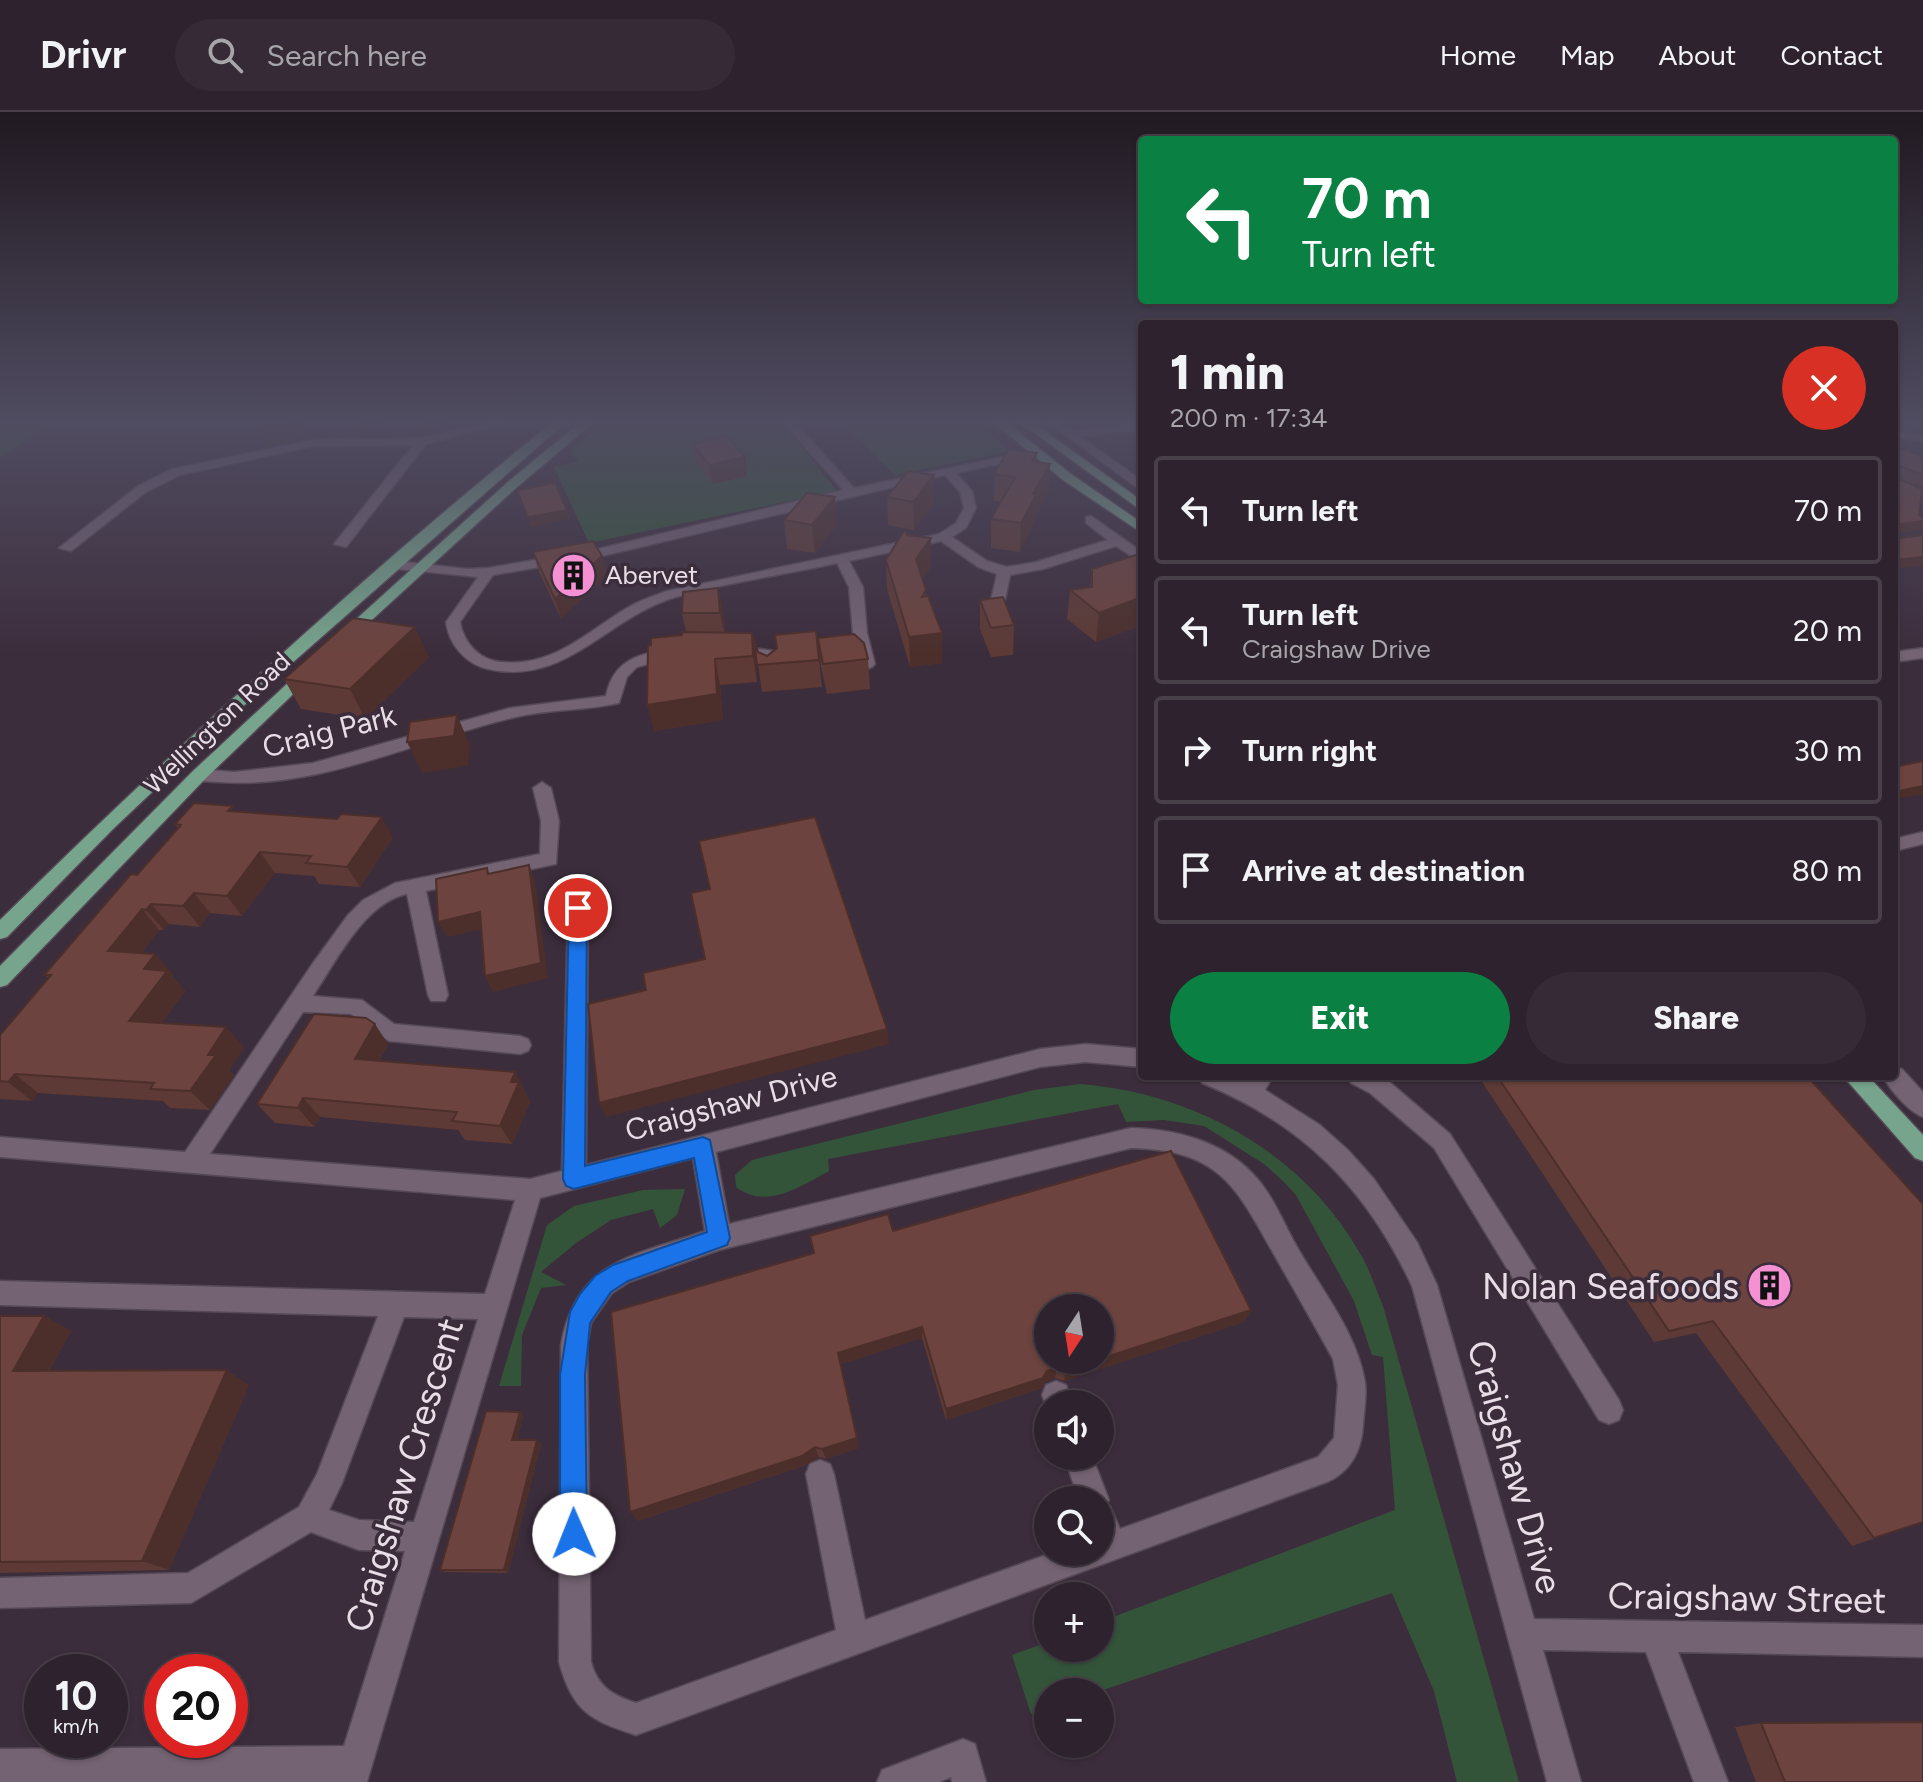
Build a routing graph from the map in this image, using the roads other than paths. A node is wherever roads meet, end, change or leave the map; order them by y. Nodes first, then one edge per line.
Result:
1 (129, 499) edge
2 (379, 499) edge
3 (468, 499) edge
4 (499, 499) edge
5 (822, 499) edge
6 (968, 499) edge
7 (1099, 499) edge
8 (1091, 520) dead end
9 (1138, 526) edge
10 (943, 537) junction
11 (1117, 541) junction
12 (341, 544) dead end
13 (66, 548) dead end
14 (1138, 556) edge
15 (842, 560) junction
16 (397, 565) junction
17 (420, 568) junction
18 (488, 572) junction
19 (1004, 572) junction
20 (998, 600) edge
21 (716, 649) edge
22 (689, 651) edge
23 (1923, 653) edge
24 (1898, 656) edge
25 (868, 665) edge
26 (770, 675) edge
27 (199, 775) junction
28 (542, 788) dead end
29 (1923, 838) edge
30 (1898, 844) edge
31 (415, 886) junction
32 (578, 908) dead end
33 (0, 932) edge
34 (0, 979) edge
35 (438, 995) dead end
36 (298, 1003) junction
37 (520, 1045) dead end
38 (1138, 1058) edge
39 (1233, 1080) edge
40 (1367, 1080) edge
41 (1858, 1080) edge
42 (1898, 1080) edge
43 (1256, 1084) edge
44 (1923, 1107) edge
45 (703, 1146) junction
46 (0, 1147) edge
47 (1923, 1151) edge
48 (191, 1163) junction
49 (574, 1179) junction
50 (530, 1190) junction
51 (719, 1238) junction
52 (0, 1293) edge
53 (396, 1304) junction
54 (494, 1307) junction
55 (1609, 1410) dead end
56 (820, 1474) dead end
57 (309, 1517) junction
58 (424, 1537) junction
59 (1114, 1546) edge
60 (1058, 1566) edge
61 (0, 1593) edge
62 (1522, 1634) junction
63 (1656, 1637) junction
64 (854, 1640) junction
65 (1923, 1641) edge
66 (0, 1766) edge
67 (353, 1773) edge
68 (894, 1782) edge
69 (969, 1782) edge
70 (1564, 1782) edge
71 (1711, 1782) edge

1 - 13 street
2 - 12 street
3 - 16 main road, Wellington Road
4 - 17 main road, Wellington Road
5 - 18 street
6 - 10 street
7 - 9 main road
8 - 11 street
10 - 15 street
10 - 19 street
11 - 14 street
11 - 19 street
15 - 18 street
15 - 25 street
16 - 17 street
16 - 33 main road, Wellington Road
17 - 18 street
17 - 27 main road, Wellington Road
19 - 20 street
21 - 26 street
22 - 27 street, Craig Park
23 - 24 street
27 - 34 main road, Wellington Road
28 - 31 street
29 - 30 street
31 - 35 street
31 - 36 street
32 - 49 street
36 - 37 street
36 - 48 street
38 - 45 street, Craigshaw Drive
39 - 43 street, Craigshaw Drive
40 - 55 street
41 - 47 main road
42 - 44 street
43 - 62 street, Craigshaw Drive
45 - 49 street, Craigshaw Drive
45 - 51 street
46 - 48 street, Craigshaw Drive
48 - 50 street, Craigshaw Drive
49 - 50 street, Craigshaw Drive
50 - 54 street, Craigshaw Crescent
51 - 59 street
51 - 64 street
52 - 53 street
53 - 54 street
53 - 57 street
54 - 58 street, Craigshaw Crescent
56 - 64 street
57 - 58 street
57 - 61 street
58 - 67 street, Craigshaw Crescent
60 - 64 street
62 - 63 street, Craigshaw Street
62 - 70 street, Craigshaw Drive
63 - 65 street, Craigshaw Street
63 - 71 street
66 - 67 street
68 - 69 street

